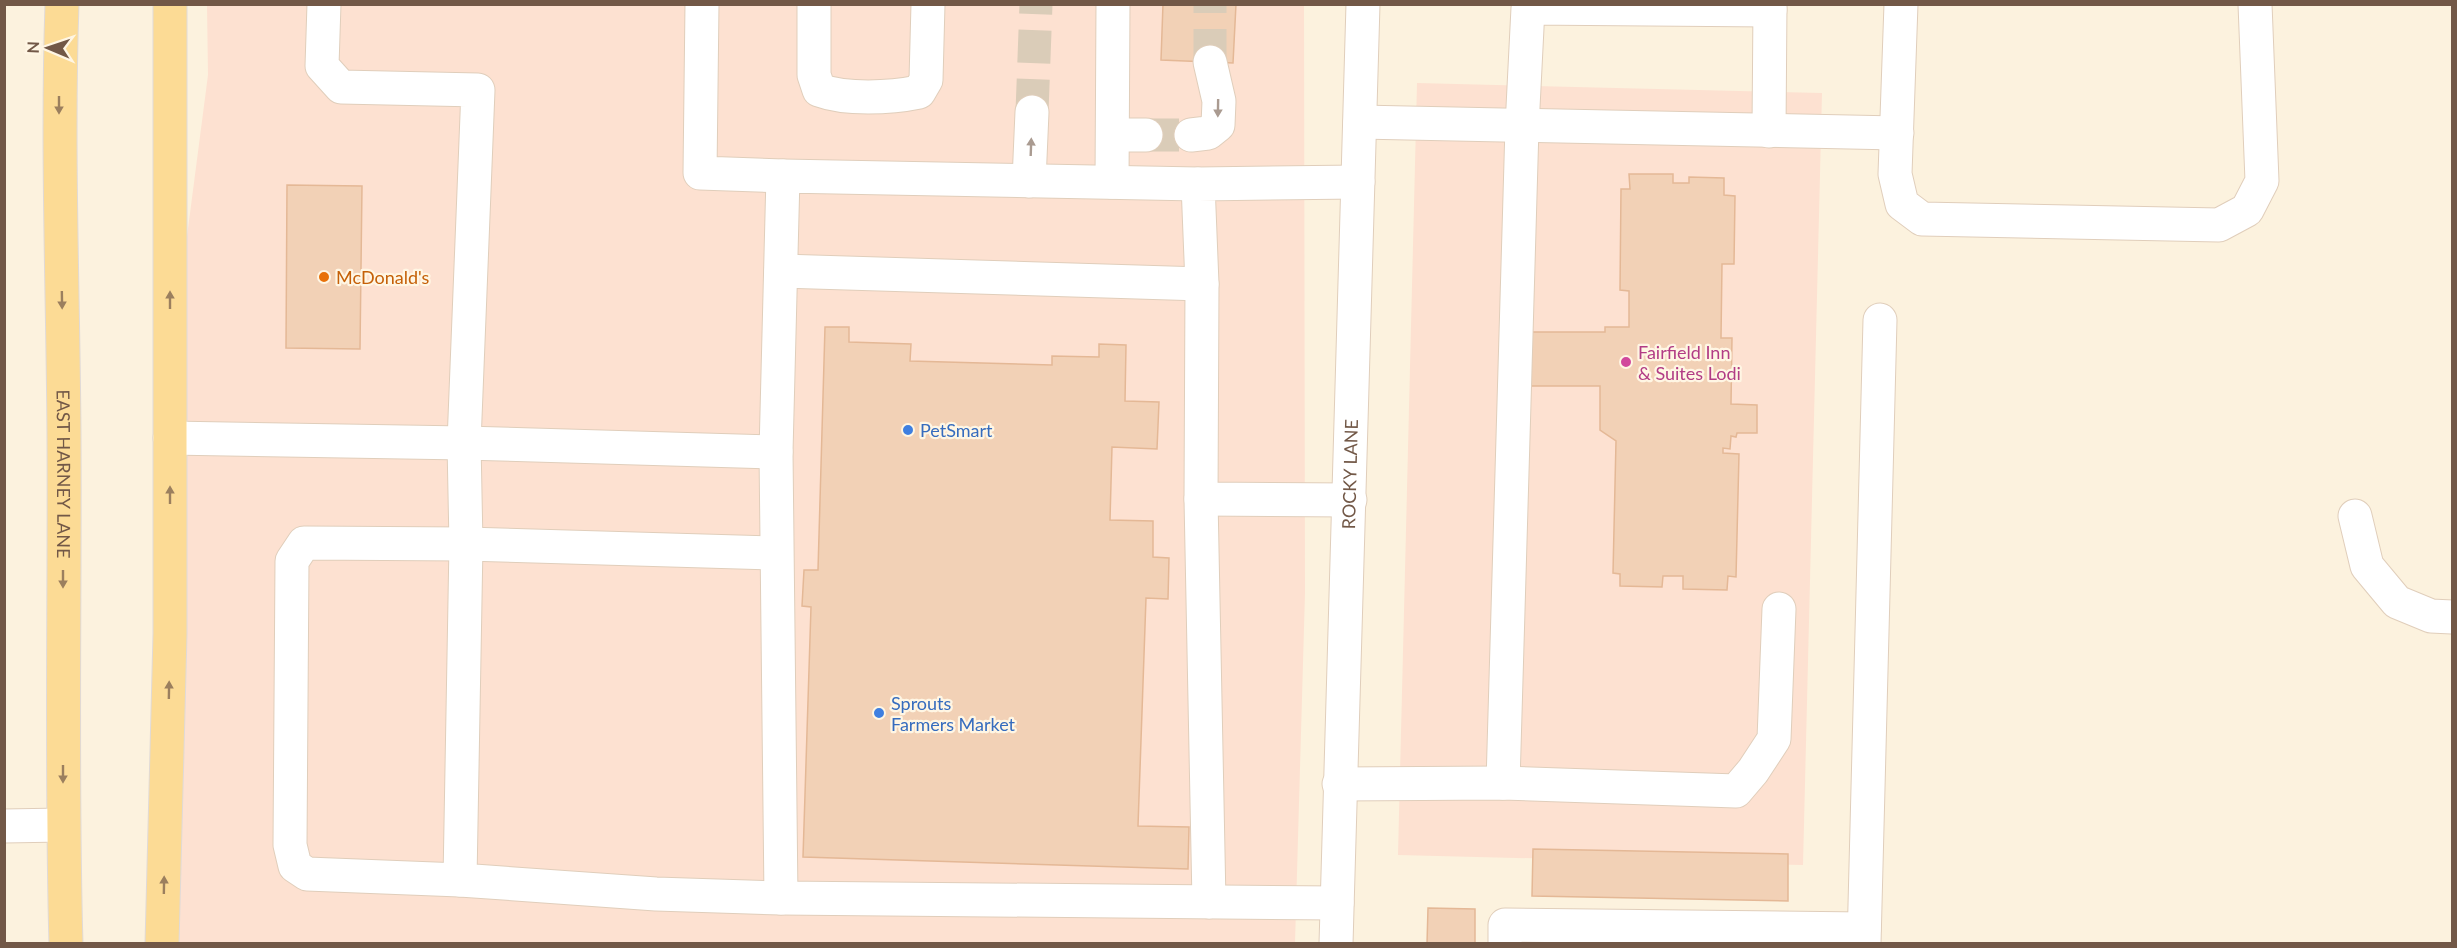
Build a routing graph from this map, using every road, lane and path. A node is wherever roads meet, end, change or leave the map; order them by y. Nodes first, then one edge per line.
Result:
1 (62, 4) edge
2 (170, 4) edge
3 (324, 4) edge
4 (702, 4) edge
5 (814, 4) edge
6 (928, 4) edge
7 (1113, 4) edge
8 (1363, 4) edge
9 (1901, 4) edge
10 (2255, 4) edge
11 (1770, 7) edge
12 (1210, 62) tunnel mouth
13 (1032, 112) tunnel mouth
14 (1360, 122) junction
15 (1522, 127) junction
16 (1769, 131) junction
17 (1897, 133) junction
18 (1113, 135) junction
19 (1146, 135) tunnel mouth
20 (1191, 135) tunnel mouth
21 (783, 176) junction
22 (1029, 181) junction
23 (1112, 182) junction
24 (1358, 182) junction
25 (1198, 184) junction
26 (781, 271) junction
27 (1202, 284) junction
28 (1880, 320) dead end
29 (170, 438) junction
30 (464, 443) junction
31 (776, 452) junction
32 (1202, 499) junction
33 (1350, 500) junction
34 (2355, 516) dead end
35 (466, 544) junction
36 (777, 553) junction
37 (1779, 609) dead end
38 (2452, 617) edge
39 (1503, 783) junction
40 (1339, 784) junction
41 (63, 825) junction
42 (4, 826) edge
43 (460, 880) junction
44 (781, 898) junction
45 (1209, 902) junction
46 (1337, 903) junction
47 (1864, 936) edge
48 (66, 944) edge
49 (162, 944) edge
50 (1336, 944) edge
51 (1505, 944) edge

1 -> 41 main road, EAST HARNEY LANE
29 -> 2 main road
3 - 30 street
4 - 21 street
5 - 6 street
7 - 18 street
8 - 14 street, ROCKY LANE
9 - 17 street
10 - 17 street
11 - 15 street
11 - 16 street
12 -> 20 street
22 -> 13 street
14 - 15 street
14 - 24 street, ROCKY LANE
15 - 16 street
15 - 39 street
16 - 17 street
18 - 19 street
18 - 23 street
21 - 22 street
21 - 26 street
22 - 23 street
23 - 25 street
24 - 25 street
24 - 33 street, ROCKY LANE
25 - 27 street
26 - 27 street
26 - 31 street
27 - 32 street
28 - 47 street
29 - 30 street
49 -> 29 main road
30 - 31 street
30 - 35 street
31 - 36 street
32 - 33 street
32 - 45 street
33 - 40 street, ROCKY LANE
34 - 38 street
35 - 36 street
35 - 43 street
35 - 43 street
36 - 44 street
37 - 39 street
39 - 40 street
40 - 46 street, ROCKY LANE
41 - 42 street
41 - 48 main road, EAST HARNEY LANE
43 - 44 street
44 - 45 street
45 - 46 street
46 - 50 street, ROCKY LANE
47 - 51 street

